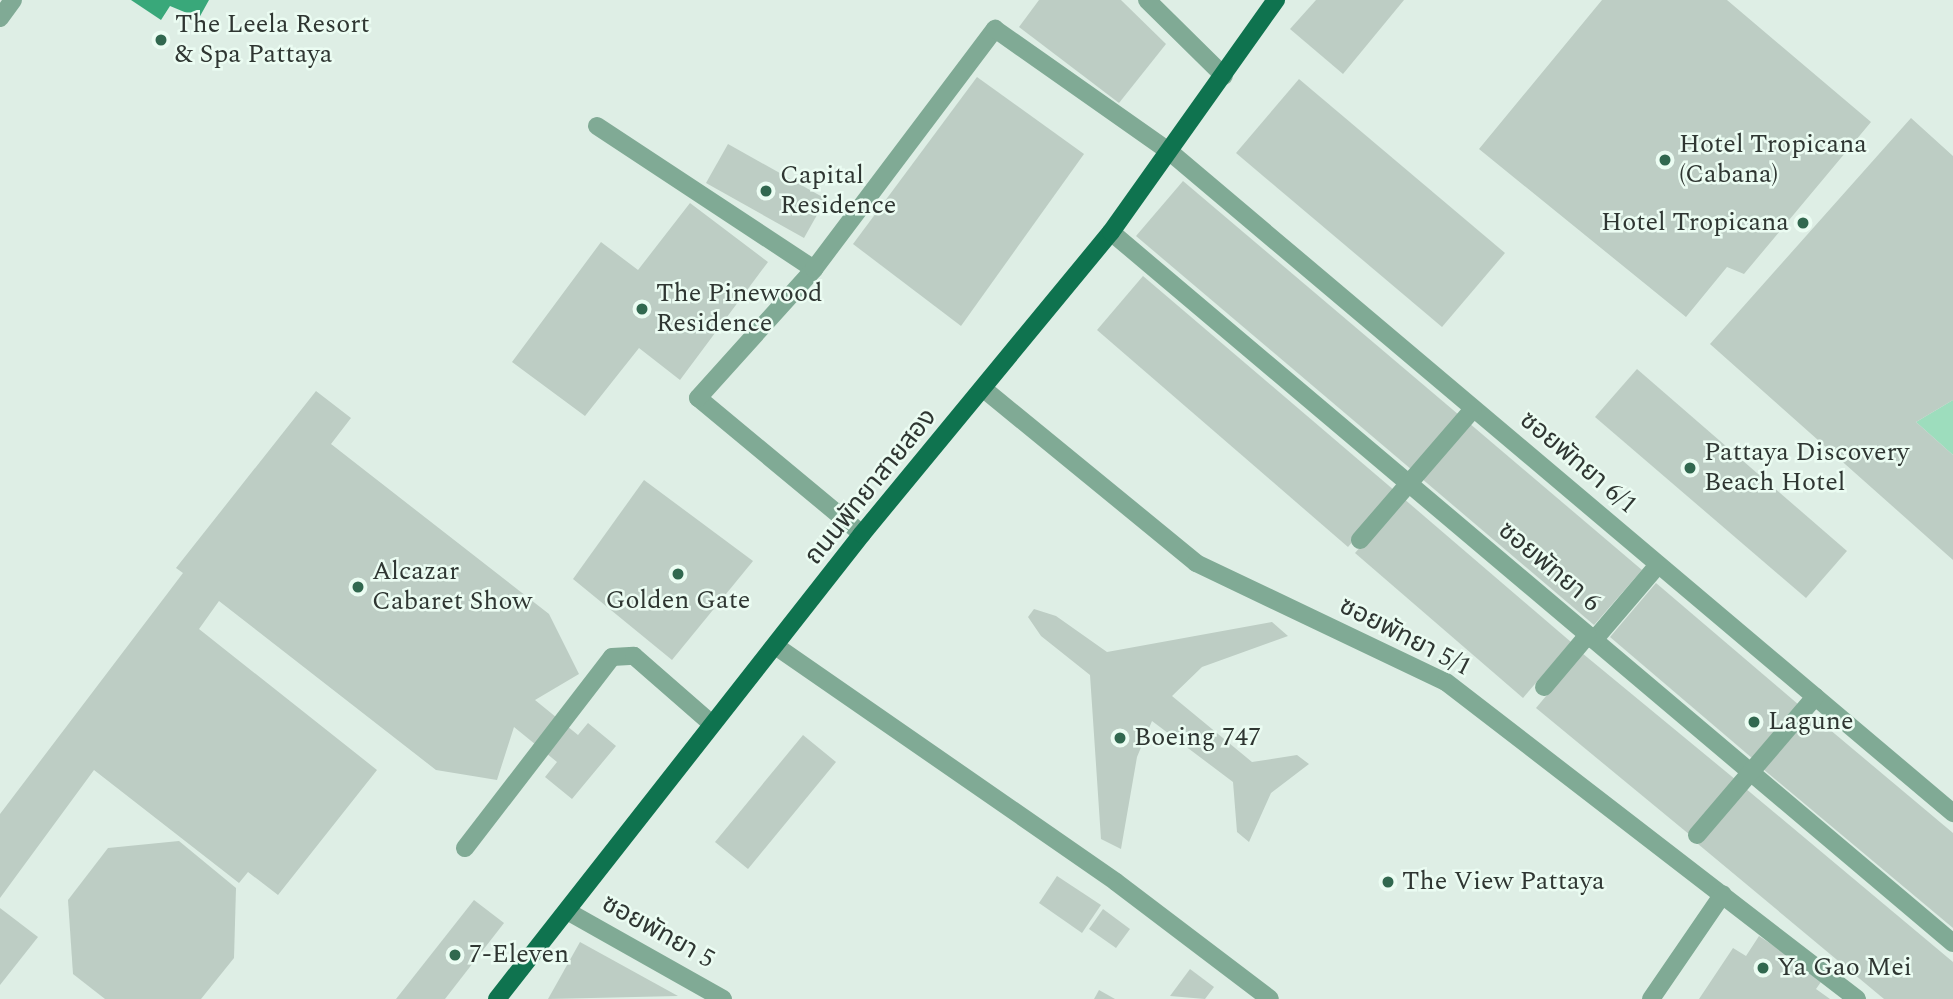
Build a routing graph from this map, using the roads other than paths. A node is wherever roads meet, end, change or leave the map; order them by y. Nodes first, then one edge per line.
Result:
1 (13, 0) edge
2 (1147, 0) edge
3 (1276, 0) edge
4 (0, 18) edge
5 (1224, 76) junction
6 (597, 126) dead end
7 (1170, 152) junction
8 (1111, 232) junction
9 (814, 269) junction
10 (985, 390) junction
11 (1474, 409) junction
12 (1408, 484) junction
13 (862, 534) junction
14 (1360, 540) dead end
15 (1658, 565) junction
16 (1591, 637) junction
17 (777, 647) junction
18 (1544, 687) dead end
19 (1815, 697) junction
20 (712, 724) junction
21 (1751, 772) junction
22 (1953, 813) edge
23 (1697, 835) dead end
24 (465, 848) dead end
25 (1723, 894) junction
26 (567, 911) junction
27 (1953, 943) edge
28 (497, 999) edge
29 (723, 999) edge
30 (1270, 999) edge
31 (1651, 999) edge
32 (1857, 999) edge

1 - 4 street
2 - 5 street
3 - 5 main road, ถนนพัทยาสายสอง
5 - 7 main road, ถนนพัทยาสายสอง
6 - 9 street
7 - 8 main road, ถนนพัทยาสายสอง
7 - 9 street, ซอยพัทยา 6/1
7 - 11 street, ซอยพัทยา 6/1
8 - 10 main road, ถนนพัทยาสายสอง
8 - 12 street, ซอยพัทยา 6
9 - 13 street
10 - 13 main road, ถนนพัทยาสายสอง
10 - 25 street, ซอยพัทยา 5/1
11 - 12 street
11 - 15 street, ซอยพัทยา 6/1
12 - 14 street
12 - 16 street, ซอยพัทยา 6
13 - 17 main road, ถนนพัทยาสายสอง
15 - 16 street
15 - 19 street, ซอยพัทยา 6/1
16 - 18 street
16 - 21 street, ซอยพัทยา 6
17 - 20 main road, ถนนพัทยาสายสอง
17 - 30 street
19 - 21 street
19 - 22 street, ซอยพัทยา 6/1
20 - 24 street
20 - 26 main road, ถนนพัทยาสายสอง
21 - 23 street
21 - 27 street, ซอยพัทยา 6
25 - 31 street
25 - 32 street, ซอยพัทยา 5/1
26 - 28 main road, ถนนพัทยาสายสอง
26 - 29 street, ซอยพัทยา 5

